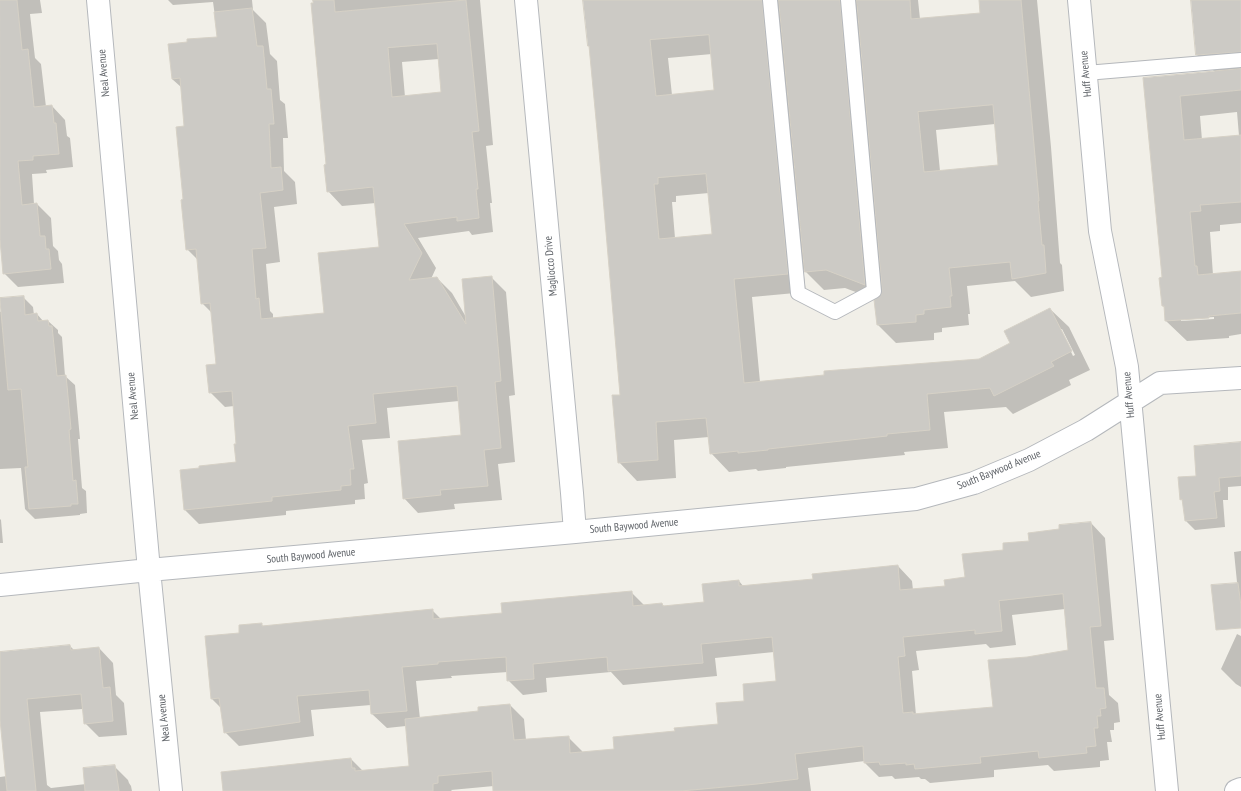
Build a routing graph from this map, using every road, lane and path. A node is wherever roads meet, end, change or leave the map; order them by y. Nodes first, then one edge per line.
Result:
1 (98, 0) edge
2 (526, 0) edge
3 (770, 0) edge
4 (848, 0) edge
5 (1079, 0) edge
6 (1241, 60) edge
7 (1086, 73) junction
8 (1241, 378) edge
9 (1130, 402) junction
10 (575, 532) junction
11 (149, 570) junction
12 (0, 585) edge
13 (1241, 789) edge
14 (171, 791) edge
15 (1167, 791) edge
16 (1236, 791) edge

1 - 11 street, Neal Avenue
2 - 10 street, Magliocco Drive
3 - 4 lane
5 - 7 street, Huff Avenue
6 - 7 lane
7 - 9 street, Huff Avenue
8 - 9 street, South Baywood Avenue
9 - 10 street, South Baywood Avenue
9 - 15 street, Huff Avenue
10 - 11 street, South Baywood Avenue
11 - 12 street, South Baywood Avenue
11 - 14 street, Neal Avenue
13 - 16 street

